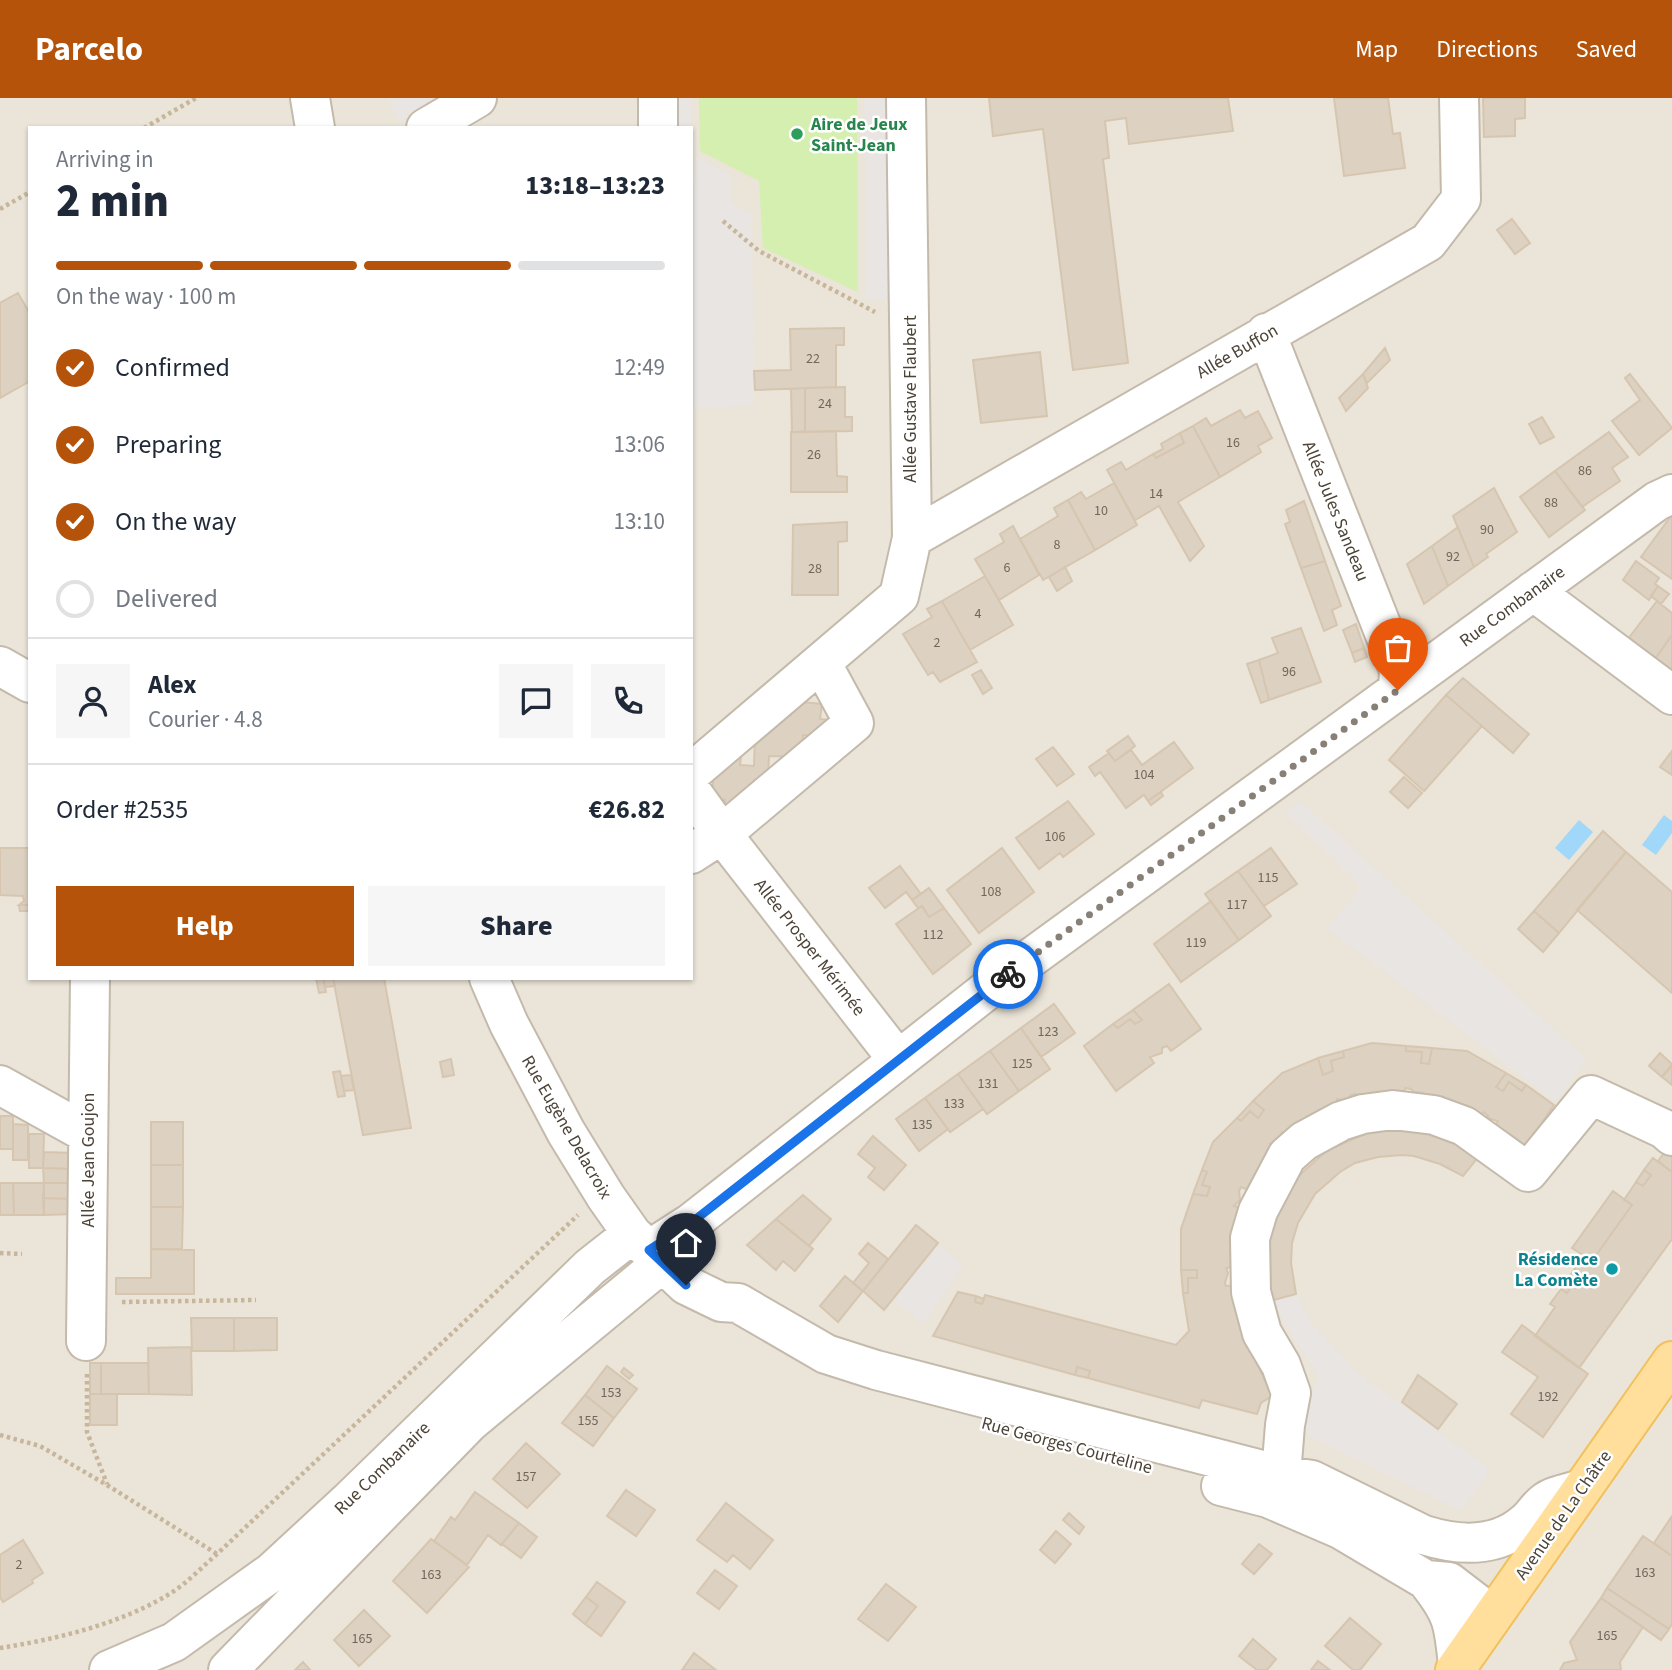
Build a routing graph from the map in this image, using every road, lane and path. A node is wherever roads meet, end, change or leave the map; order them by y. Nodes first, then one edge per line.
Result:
1 (197, 98) edge
2 (310, 98) edge
3 (477, 98) edge
4 (658, 98) edge
5 (906, 98) edge
6 (1460, 98) edge
7 (148, 126) edge
8 (315, 126) edge
9 (429, 126) edge
10 (658, 126) edge
11 (28, 193) edge
12 (0, 209) edge
13 (723, 220) dead end
14 (909, 331) junction
15 (1266, 333) junction
16 (1672, 494) edge
17 (912, 538) junction
18 (1533, 591) junction
19 (822, 664) junction
20 (0, 666) edge
21 (28, 681) edge
22 (1398, 690) junction
23 (1672, 695) edge
24 (693, 771) edge
25 (693, 798) edge
26 (706, 844) edge
27 (90, 980) edge
28 (490, 980) edge
29 (898, 1060) junction
30 (0, 1085) edge
31 (88, 1134) junction
32 (1672, 1136) edge
33 (587, 1208) dead end
34 (648, 1249) junction
35 (0, 1254) edge
36 (22, 1254) dead end
37 (256, 1300) dead end
38 (721, 1302) junction
39 (87, 1303) junction
40 (86, 1341) joint
41 (1672, 1361) edge
42 (0, 1435) edge
43 (1282, 1475) junction
44 (107, 1485) junction
45 (1581, 1489) junction
46 (1424, 1535) junction
47 (217, 1554) junction
48 (1438, 1581) junction
49 (290, 1607) junction
50 (1492, 1615) junction
51 (0, 1648) edge
52 (1457, 1668) edge
53 (109, 1670) edge
54 (163, 1670) edge
55 (228, 1670) edge

1 - 7 path
2 - 8 street
3 - 9 street
4 - 10 street
5 - 14 street, Allée Gustave Flaubert
6 - 15 street, Allée Buffon
11 - 12 path
13 - 14 path
14 - 17 street, Allée Gustave Flaubert
15 - 17 street, Allée Buffon
15 - 22 street, Allée Jules Sandeau
16 - 18 street, Rue Combanaire
17 - 19 street, Allée Gustave Flaubert
18 - 22 street, Rue Combanaire
18 - 23 street
19 - 24 street, Allée Gustave Flaubert
19 - 26 street
20 - 21 street
22 - 29 street, Rue Combanaire
25 - 26 street
26 - 29 street, Allée Prosper Mérimée
27 - 31 street, Allée Jean Goujon
28 - 34 street, Rue Eugène Delacroix
29 - 34 street, Rue Combanaire
30 - 31 street
31 - 39 street, Allée Jean Goujon
32 - 43 street
33 - 47 path
34 - 38 street, Rue Georges Courteline
34 - 49 street, Rue Combanaire
34 - 53 street, Rue Combanaire
35 - 36 path
37 - 39 path
38 - 43 street, Rue Georges Courteline
38 - 48 street, Rue Georges Courteline
39 - 40 street, Allée Jean Goujon
40 - 44 path
41 - 45 main road, Avenue de La Châtre
42 - 44 path
43 - 46 street, Rue Georges Courteline
44 - 47 path
45 - 46 street, Rue Georges Courteline
45 - 50 main road, Avenue de La Châtre
46 - 48 street, Rue Georges Courteline
47 - 51 path
48 - 50 street, Rue Georges Courteline
48 - 52 street, Rue Georges Courteline
49 - 54 street, Rue Combanaire
49 - 55 street, Rue Combanaire
50 - 52 main road, Avenue de La Châtre

